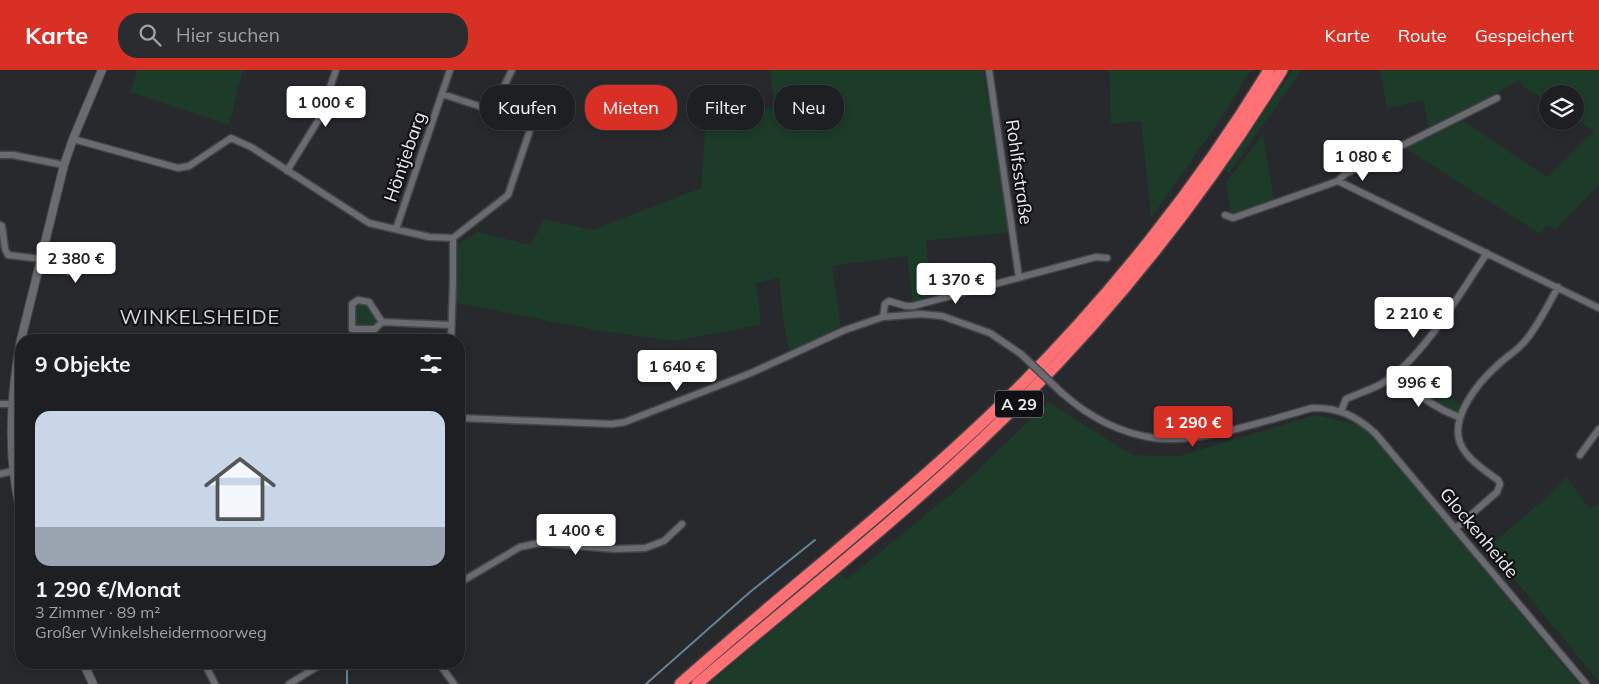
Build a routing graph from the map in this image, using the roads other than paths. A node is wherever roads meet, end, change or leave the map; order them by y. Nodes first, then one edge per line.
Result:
1 (102, 70) edge
2 (336, 70) edge
3 (450, 70) edge
4 (512, 70) edge
5 (989, 70) edge
6 (1269, 70) edge
7 (1282, 70) edge
8 (505, 85) edge
9 (442, 94) junction
10 (1497, 98) dead end
11 (480, 107) edge
12 (530, 130) edge
13 (73, 139) junction
14 (0, 154) edge
15 (64, 165) junction
16 (287, 171) junction
17 (1338, 181) junction
18 (1225, 215) dead end
19 (0, 225) edge
20 (396, 230) junction
21 (453, 238) junction
22 (1487, 254) junction
23 (108, 257) dead end
24 (1107, 258) dead end
25 (40, 262) junction
26 (1019, 278) junction
27 (1558, 287) junction
28 (1599, 308) edge
29 (884, 316) junction
30 (382, 322) junction
31 (451, 325) junction
32 (22, 334) edge
33 (451, 334) edge
34 (1396, 373) junction
35 (15, 382) edge
36 (0, 404) edge
37 (12, 404) junction
38 (1341, 411) junction
39 (1459, 417) junction
40 (465, 418) edge
41 (1599, 429) edge
42 (1580, 455) dead end
43 (15, 460) edge
44 (15, 471) edge
45 (0, 474) edge
46 (682, 524) dead end
47 (1456, 528) junction
48 (465, 580) edge
49 (86, 669) edge
50 (208, 669) edge
51 (314, 669) edge
52 (443, 669) edge
53 (93, 684) edge
54 (215, 684) edge
55 (289, 684) edge
56 (454, 684) edge
57 (680, 684) edge
58 (698, 684) edge
59 (1586, 684) edge

1 - 13 street
2 - 16 street
3 - 9 street, Höntjebarg
4 - 8 street
5 - 26 street, Rohlfsstraße
6 - 57 highway, A 29
7 - 58 highway, A 29
9 - 11 street, Höntjebarg
9 - 20 street, Höntjebarg
10 - 17 street
12 - 21 street, Höntjebarg
13 - 15 street
13 - 16 street
14 - 15 street
15 - 25 street
16 - 20 street
17 - 18 street
17 - 22 street
19 - 25 street
20 - 21 street
21 - 31 street
22 - 27 street
22 - 34 street
23 - 25 street
24 - 26 street
25 - 32 street
26 - 29 street
27 - 28 street
27 - 39 street
29 - 38 street, Glockenheide, bridge
29 - 40 street
30 - 30 street
30 - 31 street
31 - 33 street
34 - 38 street
34 - 39 street
35 - 37 street
36 - 37 street
37 - 43 street
38 - 47 street, Glockenheide
39 - 47 street
41 - 42 street
44 - 45 street
46 - 48 street
47 - 59 street, Glockenheide
49 - 53 street
50 - 54 street
51 - 55 street
52 - 56 street

